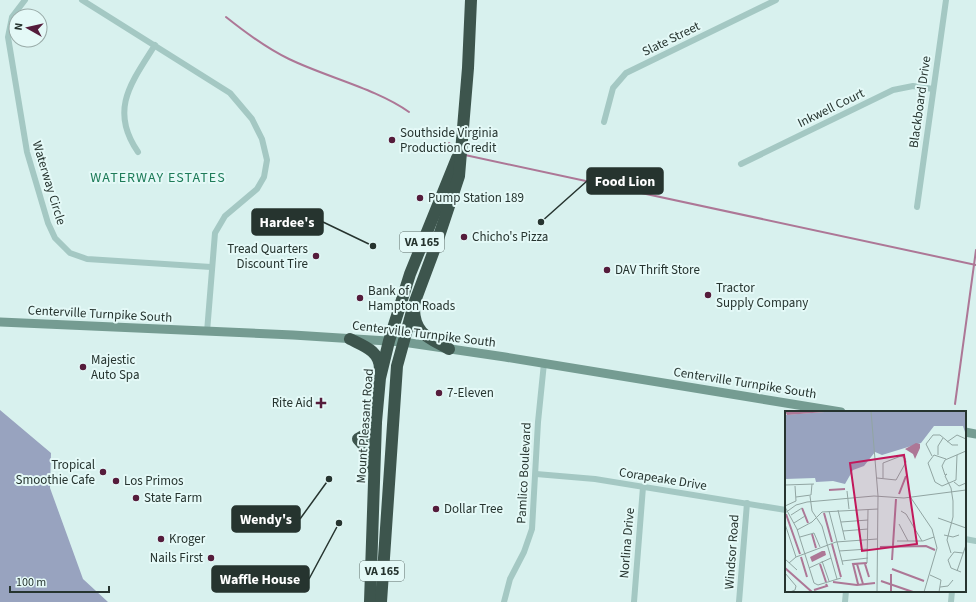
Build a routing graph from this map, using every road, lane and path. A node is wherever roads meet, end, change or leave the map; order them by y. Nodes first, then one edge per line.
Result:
1 (24, 0) edge
2 (82, 0) edge
3 (471, 0) edge
4 (776, 0) edge
5 (946, 0) edge
6 (155, 45) junction
7 (933, 89) junction
8 (604, 122) dead end
9 (461, 146) junction
10 (138, 152) dead end
11 (741, 164) dead end
12 (917, 207) dead end
13 (211, 267) junction
14 (414, 304) junction
15 (0, 322) edge
16 (207, 332) junction
17 (350, 338) junction
18 (389, 341) junction
19 (403, 342) junction
20 (449, 349) junction
21 (544, 363) junction
22 (380, 378) junction
23 (835, 411) edge
24 (376, 422) junction
25 (966, 432) edge
26 (976, 434) edge
27 (536, 474) junction
28 (374, 480) junction
29 (390, 485) junction
30 (643, 487) junction
31 (747, 504) junction
32 (785, 510) edge
33 (966, 539) edge
34 (976, 541) edge
35 (846, 592) edge
36 (952, 592) edge
37 (370, 602) edge
38 (381, 602) edge
39 (504, 602) edge
40 (634, 602) edge
41 (739, 602) edge
42 (845, 602) edge
43 (951, 602) edge

1 - 13 street, Waterway Circle
2 - 6 street
3 - 9 highway, Mount Pleasant Road / VA 165
4 - 8 street, Slate Street
5 - 7 street, Blackboard Drive
6 - 10 street
6 - 13 street
7 - 11 street, Inkwell Court
7 - 12 street, Blackboard Drive
9 - 14 highway, Mount Pleasant Road / VA 165
9 - 18 highway, Mount Pleasant Road / VA 165
13 - 16 street
14 - 19 highway, Mount Pleasant Road / VA 165
14 - 20 highway
15 - 16 main road, Centerville Turnpike South
16 - 17 main road, Centerville Turnpike South
17 - 18 main road, Centerville Turnpike South
17 - 22 highway
18 - 19 main road, Centerville Turnpike South
18 - 22 highway, Mount Pleasant Road / VA 165
19 - 20 main road, Centerville Turnpike South
19 - 29 highway, Mount Pleasant Road / VA 165
20 - 21 main road, Centerville Turnpike South
21 - 23 main road, Centerville Turnpike South
21 - 27 street, Pamlico Boulevard
22 - 24 highway, Mount Pleasant Road / VA 165
24 - 28 highway, Mount Pleasant Road / VA 165
24 - 28 highway
25 - 26 main road
27 - 30 street, Corapeake Drive
27 - 39 street, Pamlico Boulevard
28 - 29 highway
28 - 37 highway, Mount Pleasant Road / VA 165
29 - 38 highway, Mount Pleasant Road / VA 165
30 - 31 street, Corapeake Drive
30 - 40 street, Norlina Drive
31 - 32 street, Corapeake Drive
31 - 41 street, Windsor Road
33 - 34 street
35 - 42 street
36 - 43 street

